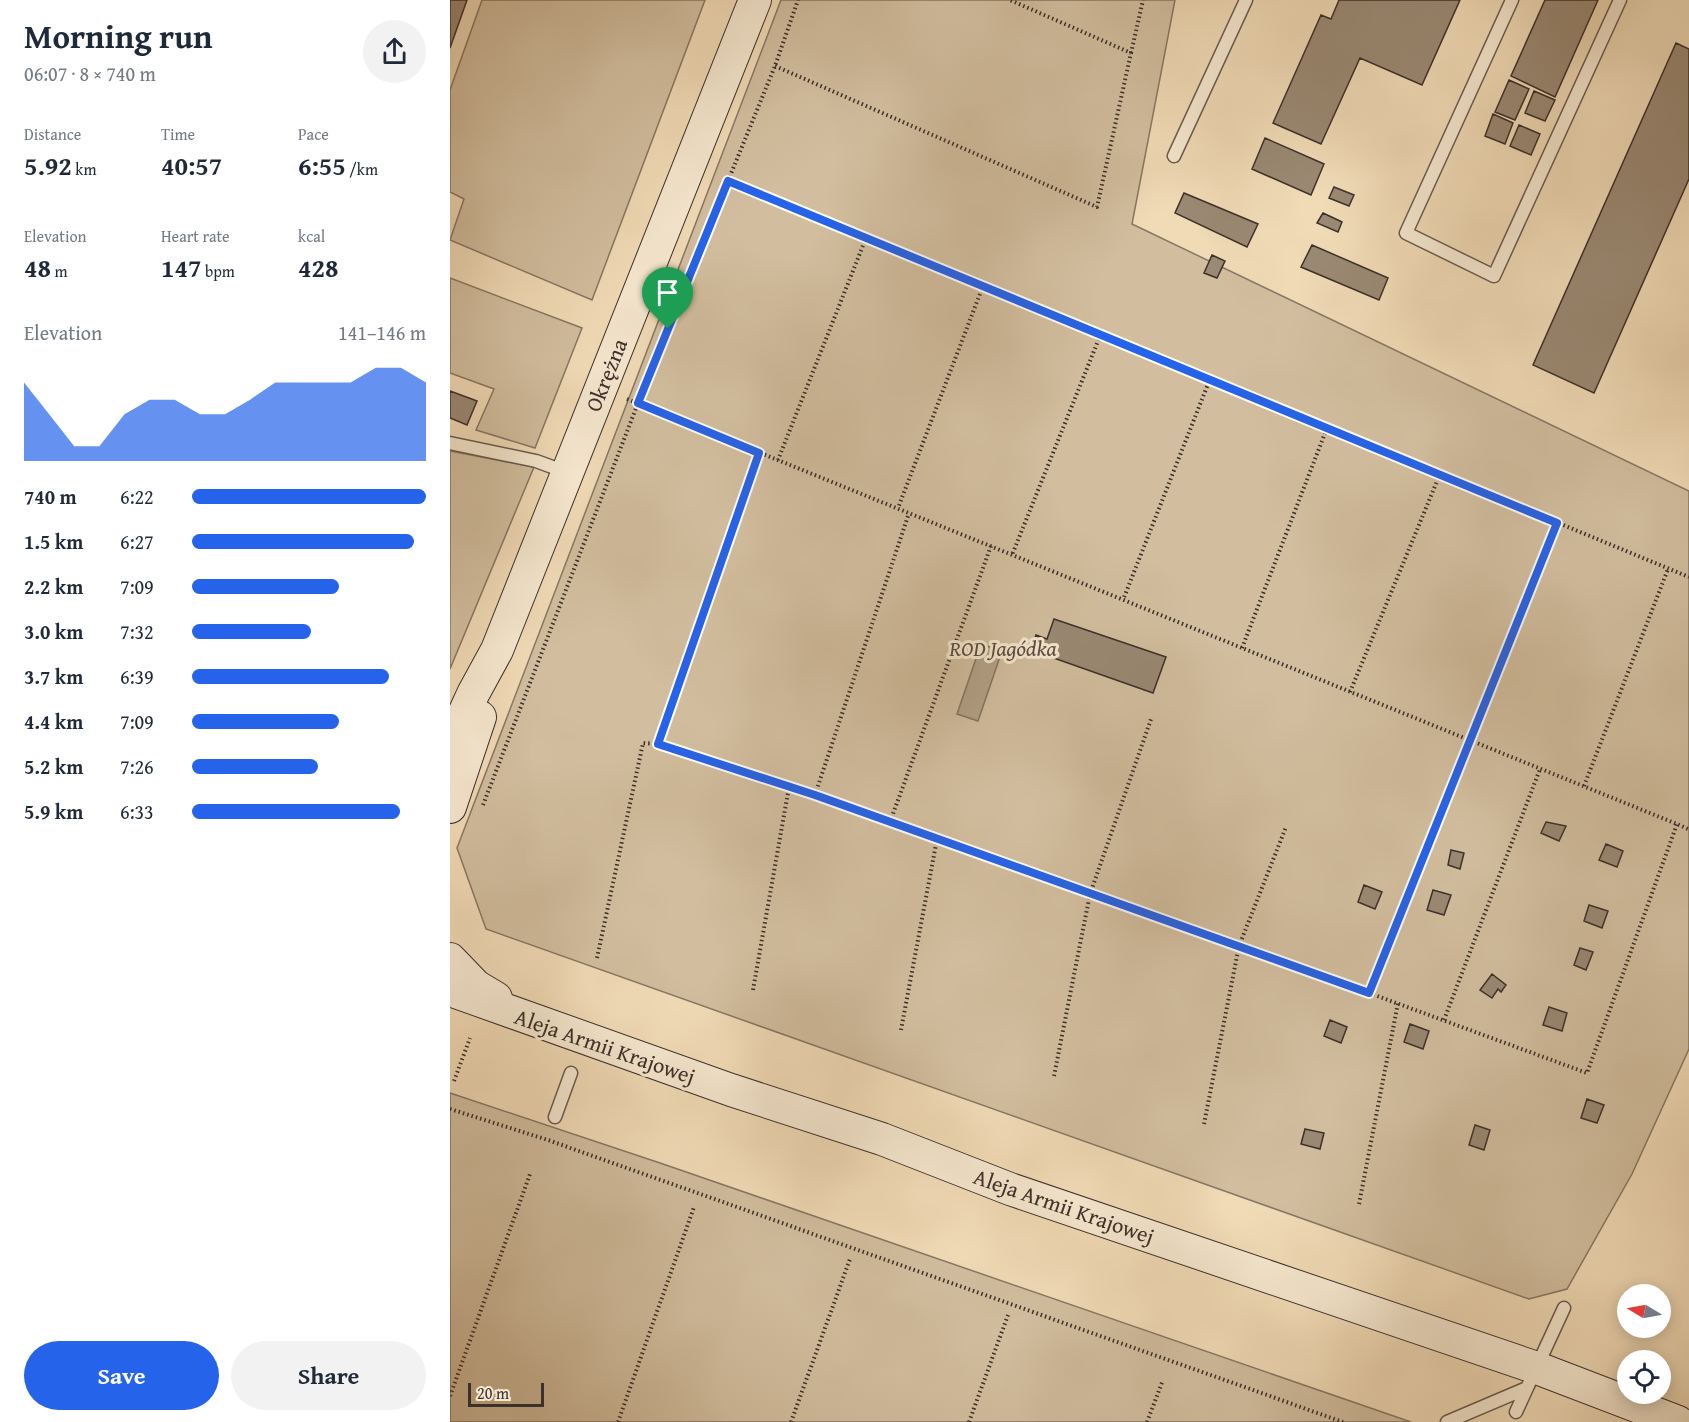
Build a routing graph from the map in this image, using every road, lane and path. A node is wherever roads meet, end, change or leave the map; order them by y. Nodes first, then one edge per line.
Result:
1 (754, 0) edge
2 (798, 0) edge
3 (1010, 0) edge
4 (1143, 0) edge
5 (1246, 0) edge
6 (1512, 0) edge
7 (1620, 0) edge
8 (1131, 52) junction
9 (775, 66) junction
10 (1174, 156) dead end
11 (728, 181) junction
12 (866, 238) junction
13 (983, 286) junction
14 (1100, 336) junction
15 (1210, 380) junction
16 (601, 388) junction
17 (638, 403) junction
18 (1327, 428) junction
19 (450, 443) edge
20 (759, 453) junction
21 (778, 460) junction
22 (567, 473) junction
23 (1440, 474) junction
24 (898, 508) junction
25 (909, 513) junction
26 (1557, 523) junction
27 (991, 546) junction
28 (1012, 555) junction
29 (1668, 569) junction
30 (1689, 577) edge
31 (1123, 600) junction
32 (1242, 648) junction
33 (497, 650) junction
34 (1350, 692) junction
35 (1151, 720) dead end
36 (1470, 740) junction
37 (450, 744) edge
38 (658, 744) junction
39 (1540, 768) junction
40 (1584, 786) junction
41 (789, 787) junction
42 (815, 795) junction
43 (450, 807) edge
44 (483, 807) dead end
45 (890, 822) junction
46 (1677, 824) junction
47 (1286, 827) dead end
48 (1689, 827) edge
49 (937, 839) junction
50 (1090, 894) junction
51 (1239, 946) junction
52 (597, 958) dead end
53 (450, 959) edge
54 (450, 990) edge
55 (753, 990) dead end
56 (1369, 993) junction
57 (1398, 1003) junction
58 (1444, 1020) junction
59 (532, 1021) junction
60 (901, 1030) dead end
61 (470, 1038) dead end
62 (571, 1073) dead end
63 (1053, 1076) dead end
64 (454, 1081) dead end
65 (450, 1109) edge
66 (555, 1117) dead end
67 (1204, 1124) dead end
68 (530, 1174) dead end
69 (1359, 1204) dead end
70 (694, 1208) dead end
71 (850, 1259) dead end
72 (1564, 1308) dead end
73 (1008, 1315) dead end
74 (1532, 1378) junction
75 (1163, 1380) dead end
76 (450, 1396) edge
77 (1516, 1412) dead end
78 (618, 1422) edge
79 (791, 1422) edge
80 (969, 1422) edge
81 (1148, 1422) edge
82 (1343, 1422) edge
83 (1447, 1422) edge
84 (1678, 1422) edge

1 - 16 street, Okrężna
2 - 9 path
3 - 8 path
4 - 8 path
5 - 10 lane
6 - 7 lane
8 - 9 path
9 - 11 path
11 - 12 path
11 - 17 path
12 - 13 path
12 - 21 path
13 - 14 path
13 - 24 path
14 - 15 path
14 - 28 path
15 - 18 path
15 - 31 path
16 - 17 path
16 - 22 street, Okrężna
17 - 20 path
17 - 44 path
18 - 23 path
18 - 32 path
19 - 22 lane
20 - 21 path
20 - 38 path
21 - 24 path
22 - 33 street, Okrężna
23 - 26 path
23 - 34 path
24 - 25 path
25 - 27 path
25 - 42 path
26 - 29 path
26 - 36 path
27 - 28 path
27 - 45 path
28 - 31 path
29 - 30 path
29 - 40 path
31 - 32 path
32 - 34 path
33 - 37 street, Okrężna
33 - 43 street, Okrężna
34 - 36 path
35 - 50 path
36 - 39 path
36 - 56 path
38 - 41 path
38 - 52 path
39 - 40 path
39 - 58 path
40 - 46 path
41 - 42 path
41 - 55 path
42 - 45 path
45 - 49 path
46 - 48 path
46 - 58 path
47 - 51 path
49 - 50 path
49 - 60 path
50 - 51 path
50 - 63 path
51 - 56 path
51 - 67 path
53 - 59 street
54 - 59 street, Aleja Armii Krajowej
56 - 57 path
57 - 58 path
57 - 69 path
59 - 74 street, Aleja Armii Krajowej
61 - 64 path
62 - 66 lane
65 - 82 path
68 - 76 path
70 - 78 path
71 - 79 path
72 - 74 lane
73 - 80 path
74 - 77 lane
74 - 83 lane
74 - 84 street, Aleja Armii Krajowej
75 - 81 path

